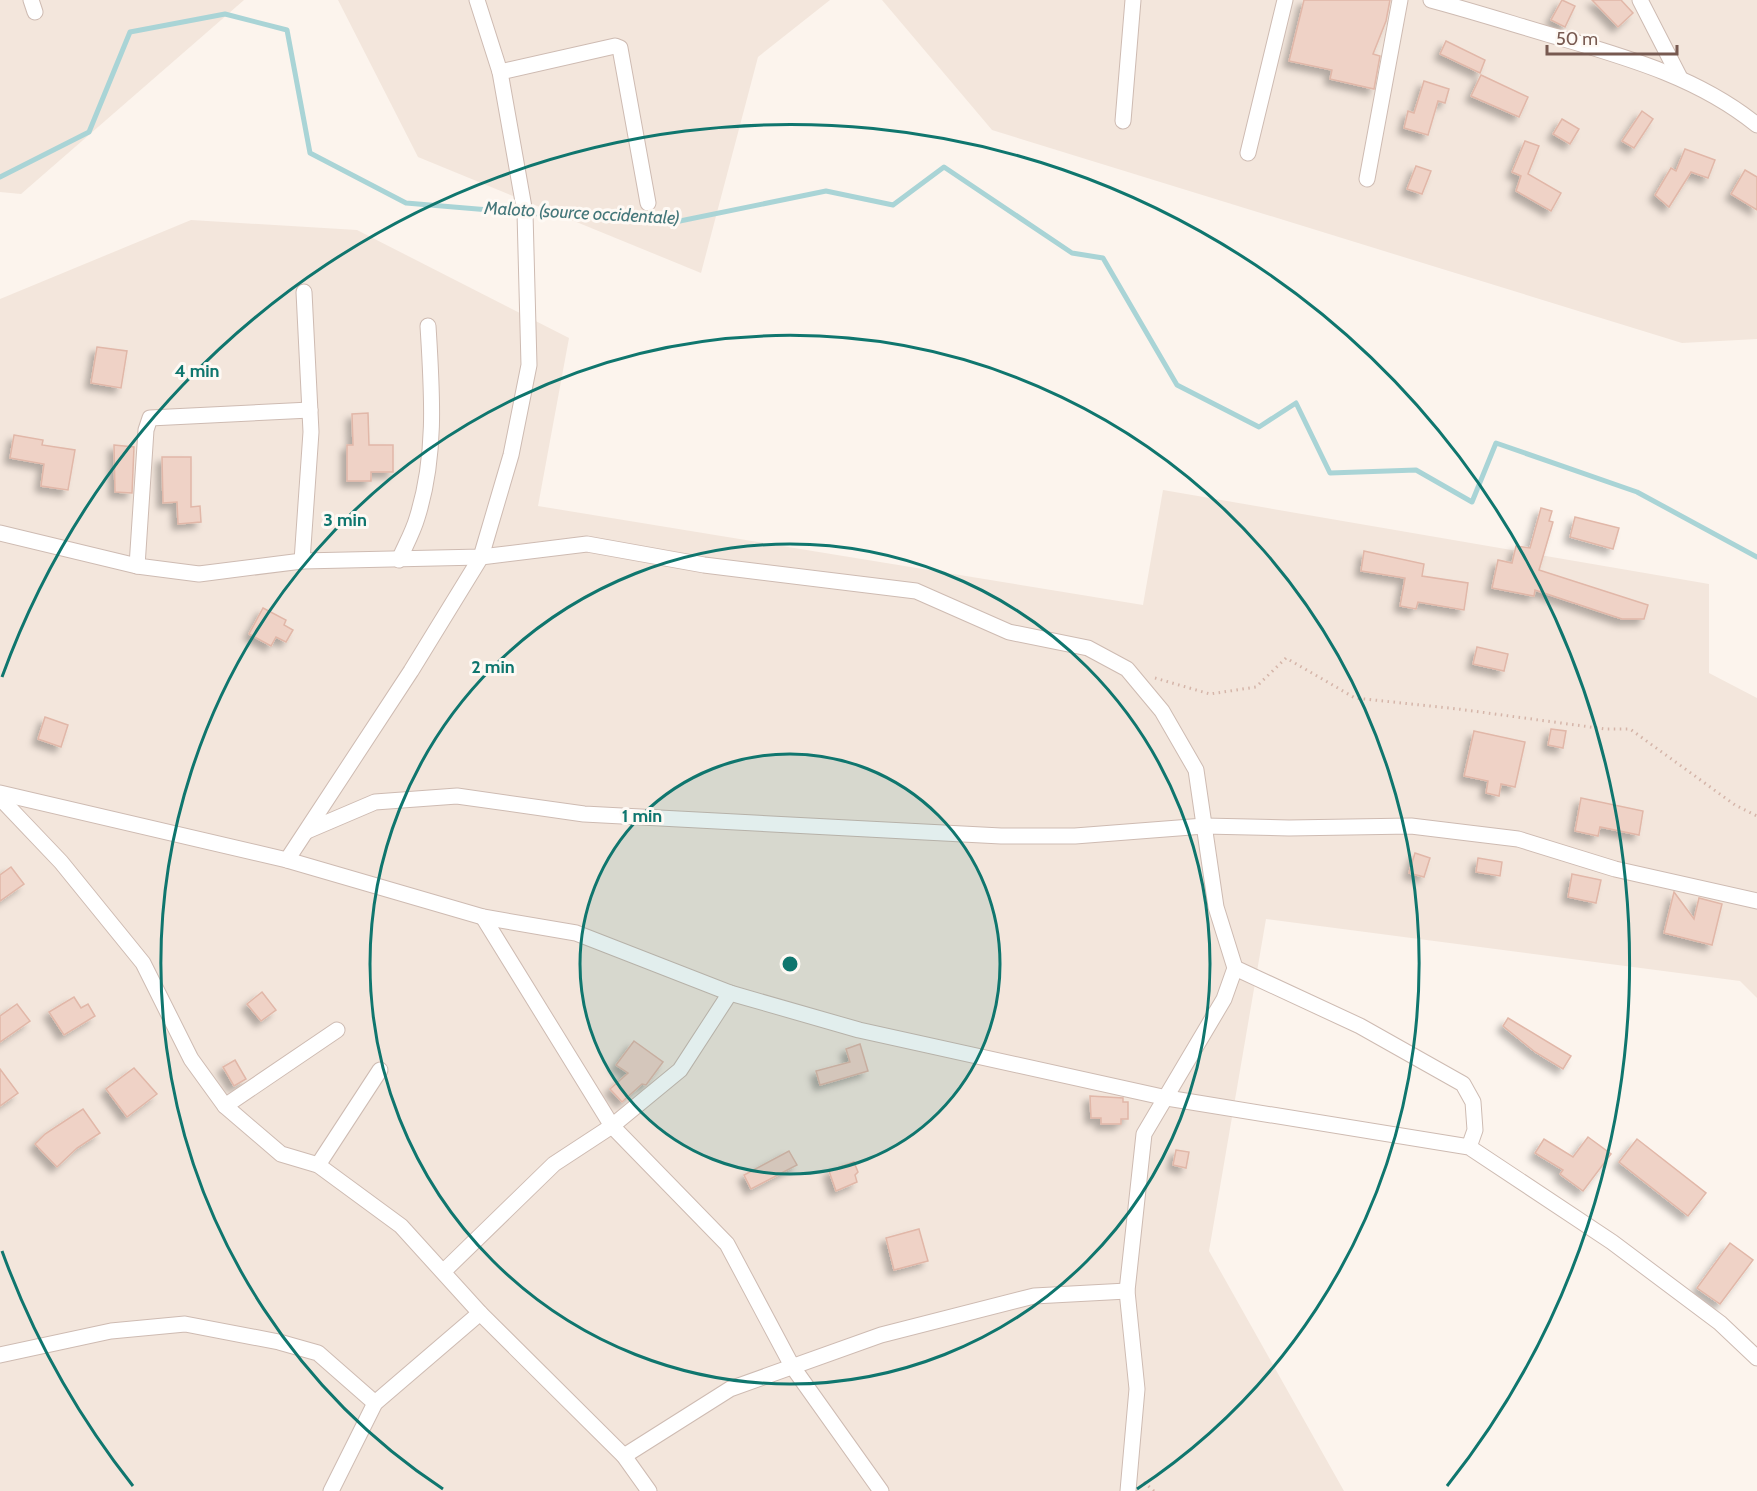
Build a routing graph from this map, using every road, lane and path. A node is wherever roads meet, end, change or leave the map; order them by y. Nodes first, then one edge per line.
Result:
1 (477, 0) edge
2 (1133, 0) edge
3 (1285, 0) edge
4 (1400, 0) edge
5 (1431, 0) edge
6 (1640, 0) edge
7 (500, 72) junction
8 (1680, 78) junction
9 (1123, 122) dead end
10 (1757, 125) edge
11 (1248, 153) dead end
12 (1367, 179) dead end
13 (648, 203) dead end
14 (304, 292) dead end
15 (428, 326) dead end
16 (310, 410) junction
17 (0, 533) edge
18 (481, 557) junction
19 (399, 560) junction
20 (302, 561) junction
21 (137, 566) junction
22 (1127, 669) junction
23 (0, 794) edge
24 (0, 798) edge
25 (1757, 816) edge
26 (1204, 826) junction
27 (307, 831) junction
28 (287, 860) junction
29 (1757, 901) edge
30 (483, 917) junction
31 (1235, 968) junction
32 (730, 993) junction
33 (337, 1030) dead end
34 (380, 1070) dead end
35 (1167, 1098) junction
36 (225, 1106) junction
37 (612, 1126) junction
38 (1469, 1147) junction
39 (318, 1165) junction
40 (444, 1271) junction
41 (1127, 1291) junction
42 (480, 1313) junction
43 (0, 1355) edge
44 (1757, 1358) edge
45 (792, 1366) junction
46 (375, 1403) junction
47 (624, 1456) junction
48 (331, 1491) edge
49 (649, 1491) edge
50 (881, 1491) edge
51 (1128, 1491) edge

1 - 7 street
2 - 9 street
3 - 11 street
4 - 12 street
5 - 8 street
6 - 8 street
7 - 13 street
7 - 18 street
8 - 10 street
14 - 16 street
15 - 19 street
16 - 20 street
16 - 21 street
17 - 21 street
18 - 19 street
18 - 22 street
18 - 27 street
19 - 20 street
20 - 21 street
22 - 25 path
22 - 26 street
23 - 28 street
24 - 36 street
26 - 27 street
26 - 29 street
26 - 31 street
27 - 28 street
28 - 30 street
30 - 32 street
30 - 37 street
31 - 35 street
31 - 38 street
32 - 35 street
32 - 37 street
33 - 36 street
34 - 39 street
35 - 38 street
35 - 41 street
36 - 39 street
37 - 40 street
37 - 45 street
38 - 44 street
39 - 40 street
40 - 42 street
41 - 45 street
41 - 51 street
42 - 46 street
42 - 47 street
43 - 46 street
45 - 47 street
45 - 50 street
46 - 48 street
47 - 49 street

